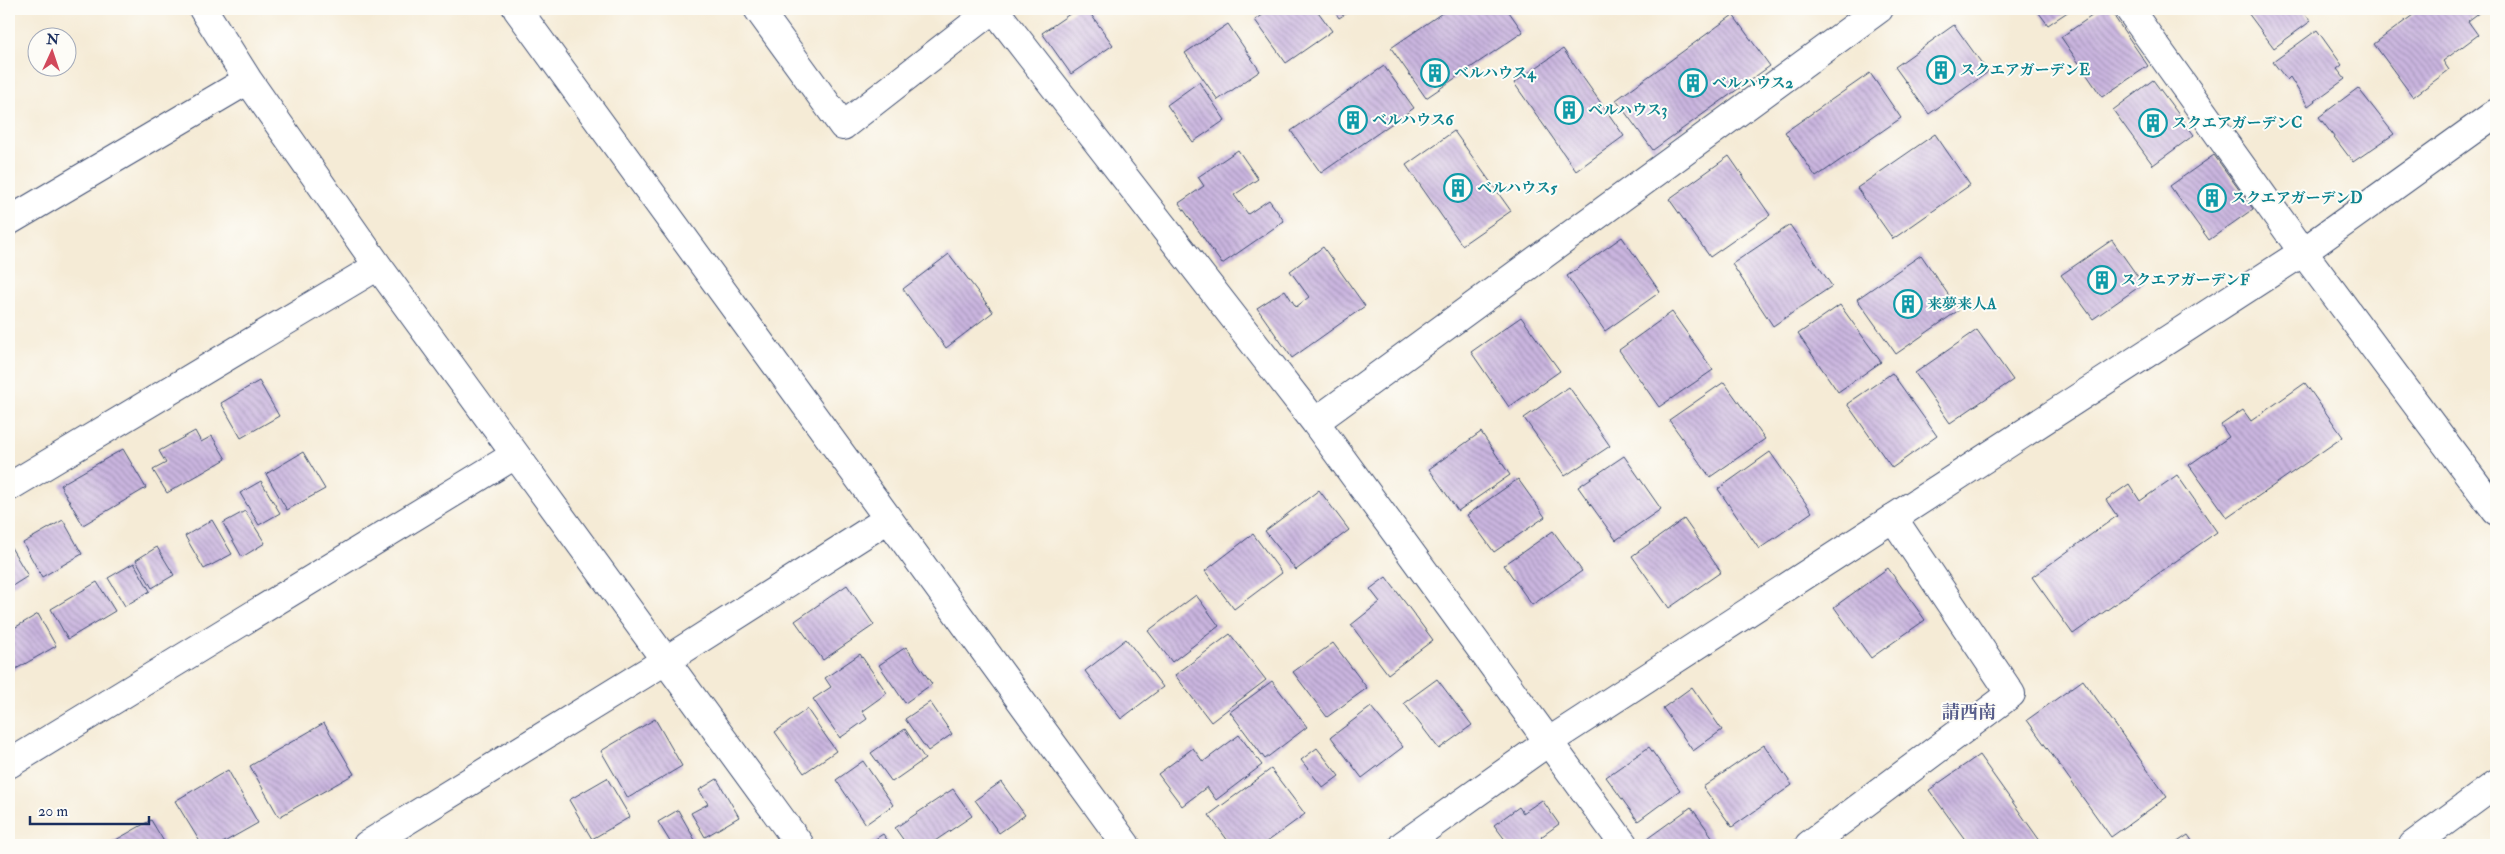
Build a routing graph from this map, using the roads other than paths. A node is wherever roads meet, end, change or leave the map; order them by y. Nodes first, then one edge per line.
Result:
1 (203, 9) edge
2 (517, 9) edge
3 (758, 9) edge
4 (993, 9) edge
5 (1879, 9) edge
6 (2129, 9) edge
7 (248, 80) junction
8 (2496, 113) edge
9 (9, 221) edge
10 (2303, 252) junction
11 (378, 266) junction
12 (1315, 422) junction
13 (514, 455) junction
14 (9, 488) edge
15 (2496, 511) edge
16 (1893, 518) junction
17 (888, 519) junction
18 (665, 661) junction
19 (1548, 742) junction
20 (9, 764) edge
21 (2496, 784) edge
22 (367, 845) edge
23 (800, 845) edge
24 (1126, 845) edge
25 (1403, 845) edge
26 (1624, 845) edge
27 (1809, 845) edge
28 (2413, 845) edge

1 - 7 street
2 - 17 street
3 - 4 street
4 - 12 street
5 - 12 street
6 - 10 street
7 - 9 street
7 - 11 street
8 - 10 street
10 - 15 street
10 - 16 street
11 - 13 street
11 - 14 street
12 - 19 street
13 - 18 street
13 - 20 street
16 - 19 street
16 - 27 street
17 - 18 street
17 - 24 street
18 - 22 street
18 - 23 street
19 - 25 street
19 - 26 street
21 - 28 street

